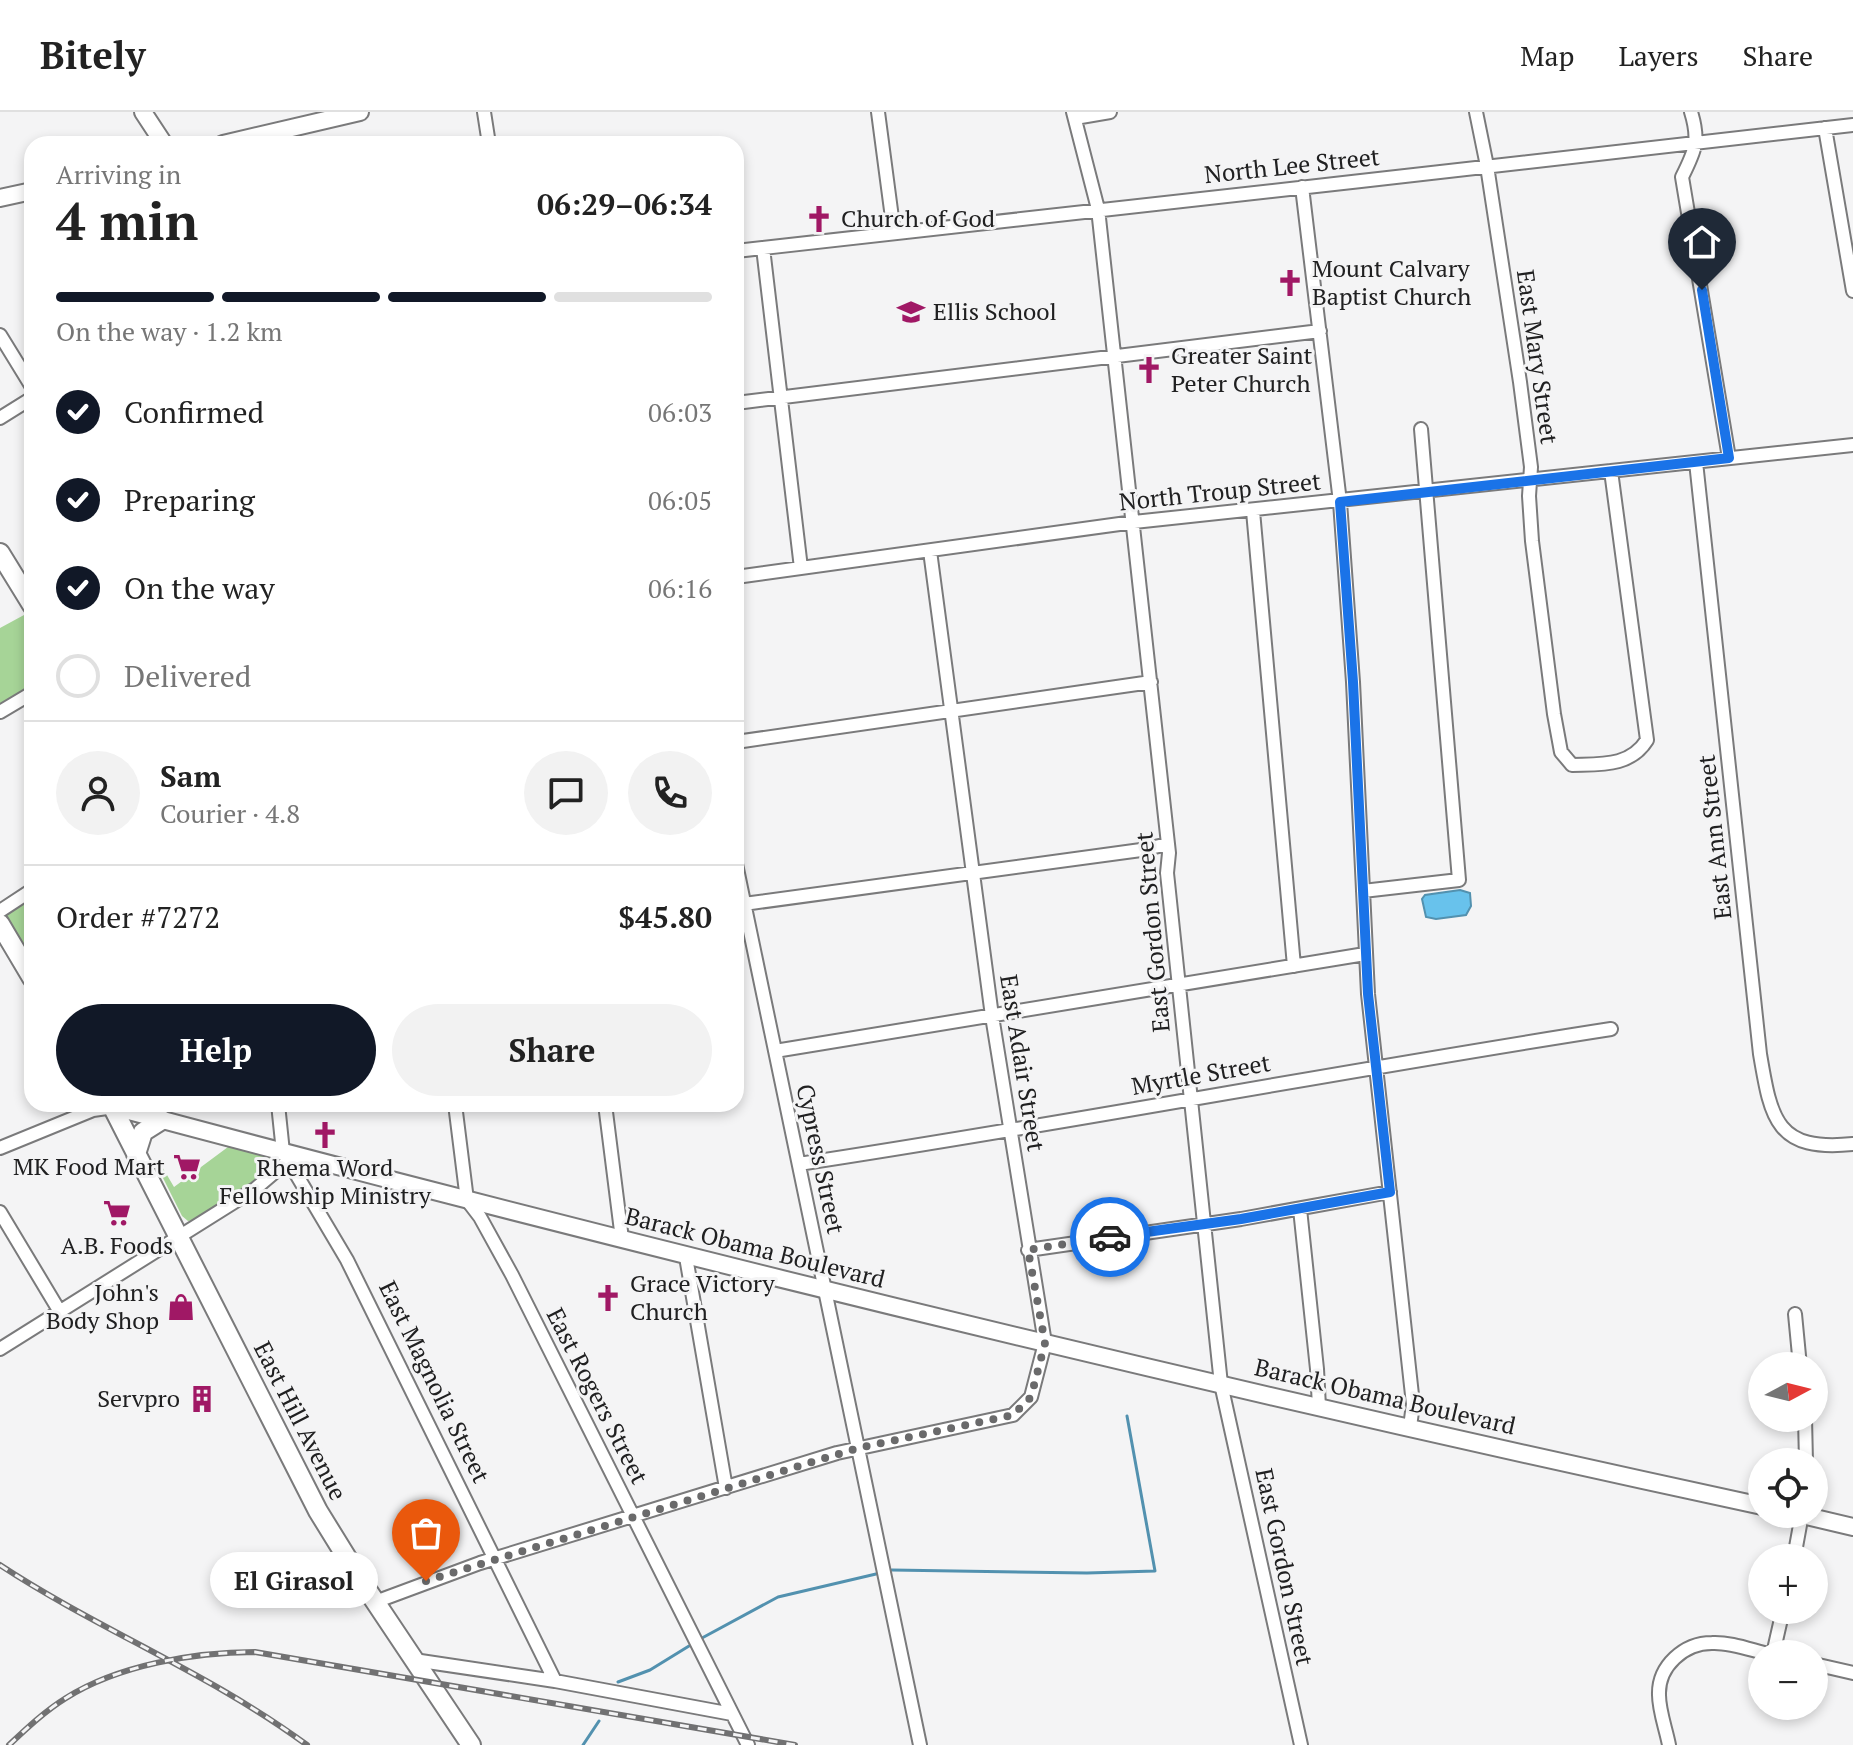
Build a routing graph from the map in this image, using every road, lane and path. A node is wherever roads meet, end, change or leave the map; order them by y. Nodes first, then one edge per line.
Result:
1 (143, 112) edge
2 (360, 112) edge
3 (484, 112) edge
4 (878, 112) edge
5 (1110, 112) edge
6 (1476, 112) edge
7 (1691, 112) edge
8 (1074, 115) edge
9 (311, 118) edge
10 (1853, 125) edge
11 (1825, 128) junction
12 (156, 136) edge
13 (250, 136) edge
14 (488, 136) edge
15 (1696, 145) junction
16 (1487, 166) junction
17 (1302, 187) junction
18 (24, 193) edge
19 (0, 198) edge
20 (1098, 209) junction
21 (894, 233) junction
22 (763, 248) junction
23 (744, 250) edge
24 (1853, 291) edge
25 (1320, 331) junction
26 (0, 335) edge
27 (1115, 355) junction
28 (24, 374) edge
29 (780, 397) junction
30 (744, 402) edge
31 (24, 403) edge
32 (0, 418) edge
33 (1421, 429) dead end
34 (1853, 445) edge
35 (1729, 458) junction
36 (1696, 462) junction
37 (1611, 471) junction
38 (1531, 480) junction
39 (1426, 493) junction
40 (1340, 502) junction
41 (1253, 511) junction
42 (1134, 522) junction
43 (930, 551) junction
44 (0, 553) edge
45 (801, 568) junction
46 (744, 576) edge
47 (24, 592) edge
48 (1151, 682) junction
49 (24, 698) edge
50 (951, 709) junction
51 (0, 712) edge
52 (744, 741) edge
53 (1168, 844) junction
54 (973, 874) junction
55 (1363, 891) junction
56 (24, 895) edge
57 (744, 904) joint
58 (0, 911) edge
59 (0, 924) edge
60 (744, 933) edge
61 (750, 933) junction
62 (1365, 954) junction
63 (24, 964) edge
64 (1294, 966) junction
65 (1179, 984) junction
66 (992, 1016) junction
67 (1611, 1029) dead end
68 (775, 1051) junction
69 (1378, 1067) junction
70 (1191, 1097) junction
71 (88, 1112) edge
72 (116, 1112) edge
73 (136, 1112) edge
74 (279, 1112) edge
75 (456, 1112) edge
76 (606, 1112) edge
77 (162, 1120) junction
78 (1011, 1130) junction
79 (1853, 1144) edge
80 (0, 1148) edge
81 (136, 1154) junction
82 (286, 1156) junction
83 (799, 1164) junction
84 (1390, 1192) junction
85 (467, 1200) junction
86 (1300, 1209) junction
87 (0, 1212) edge
88 (1205, 1224) junction
89 (178, 1237) junction
90 (622, 1239) junction
91 (1028, 1250) junction
92 (686, 1257) junction
93 (825, 1291) junction
94 (60, 1312) junction
95 (1795, 1314) dead end
96 (1045, 1343) junction
97 (0, 1349) edge
98 (1799, 1352) edge
99 (1221, 1384) junction
100 (1319, 1407) junction
101 (1410, 1427) junction
102 (858, 1448) junction
103 (726, 1488) junction
104 (1748, 1503) edge
105 (633, 1517) junction
106 (1828, 1521) edge
107 (1853, 1527) edge
108 (494, 1559) junction
109 (375, 1602) junction
110 (1748, 1650) edge
111 (414, 1660) junction
112 (1828, 1667) edge
113 (1853, 1673) edge
114 (555, 1681) junction
115 (732, 1714) junction
116 (471, 1745) edge
117 (748, 1745) edge
118 (920, 1745) edge
119 (1301, 1745) edge
120 (1669, 1745) edge

1 - 12 main road
2 - 9 main road
3 - 14 street
4 - 21 street
5 - 8 street
6 - 16 street, East Mary Street
7 - 15 street
8 - 20 street, East Gordon Street
9 - 13 main road
10 - 11 street, North Lee Street
11 - 15 street, North Lee Street
11 - 24 street
15 - 16 street, North Lee Street
15 - 35 street
16 - 17 street, North Lee Street
16 - 38 street, East Mary Street
17 - 20 street, North Lee Street
17 - 25 street
18 - 19 main road
20 - 21 street, North Lee Street
20 - 27 street, East Gordon Street
21 - 22 street, North Lee Street
22 - 23 street, North Lee Street
22 - 29 street
25 - 27 street
25 - 40 street
26 - 28 street
27 - 29 street
27 - 42 street, East Gordon Street
29 - 30 street
29 - 45 street
31 - 32 street
33 - 39 street
34 - 35 street, North Troup Street
35 - 36 street, North Troup Street
36 - 37 street, North Troup Street
36 - 79 street, East Ann Street
37 - 38 street, North Troup Street
37 - 38 street, East Mary Street
38 - 39 street, North Troup Street
39 - 40 street, North Troup Street
39 - 55 street
40 - 41 street, North Troup Street
40 - 55 street
41 - 42 street, North Troup Street
41 - 64 street
42 - 43 street, North Troup Street
42 - 48 street, East Gordon Street
43 - 45 street, North Troup Street
43 - 50 street, East Adair Street
44 - 47 highway
45 - 46 street, North Troup Street
48 - 50 street
48 - 53 street, East Gordon Street
49 - 51 street
50 - 52 street
50 - 54 street, East Adair Street
53 - 54 street
53 - 65 street, East Gordon Street
54 - 57 street
54 - 66 street, East Adair Street
55 - 62 street
56 - 58 street
57 - 61 street, Cypress Street
59 - 63 highway
60 - 61 street
61 - 68 street, Cypress Street
62 - 64 street
62 - 69 street
64 - 65 street
65 - 66 street
65 - 70 street, East Gordon Street
66 - 68 street
66 - 78 street, East Adair Street
67 - 69 street, Myrtle Street
68 - 83 street, Cypress Street
69 - 70 street, Myrtle Street
69 - 84 street
70 - 78 street, Myrtle Street
70 - 88 street, East Gordon Street
71 - 80 street
72 - 81 highway, East Hill Avenue
73 - 77 main road, Barack Obama Boulevard
74 - 82 street, East Magnolia Street
75 - 85 street, East Rogers Street
76 - 90 street
77 - 81 highway
77 - 82 main road, Barack Obama Boulevard
78 - 83 street, Myrtle Street
78 - 91 street, East Adair Street
81 - 89 highway, East Hill Avenue
82 - 85 main road, Barack Obama Boulevard
82 - 89 street
82 - 108 street, East Magnolia Street
83 - 93 street, Cypress Street
84 - 86 street
84 - 101 street
85 - 90 main road, Barack Obama Boulevard
85 - 105 street, East Rogers Street
86 - 88 street
86 - 100 street
87 - 94 street
88 - 91 street
88 - 99 street, East Gordon Street
89 - 94 street
89 - 109 highway, East Hill Avenue
90 - 92 main road, Barack Obama Boulevard
91 - 96 street, East Adair Street
92 - 93 main road, Barack Obama Boulevard
92 - 103 street
93 - 96 main road, Barack Obama Boulevard
93 - 102 street, Cypress Street
94 - 97 street
95 - 98 street
96 - 99 main road, Barack Obama Boulevard
96 - 102 street, East Adair Street
99 - 100 main road, Barack Obama Boulevard
99 - 119 street, East Gordon Street
100 - 101 main road, Barack Obama Boulevard
101 - 104 main road, Barack Obama Boulevard
102 - 103 street, East Adair Street
102 - 118 street, Cypress Street
103 - 105 street, East Adair Street
105 - 108 street, East Adair Street
105 - 115 street, East Rogers Street
106 - 107 main road
108 - 109 street, East Adair Street
108 - 114 street, East Magnolia Street
109 - 111 highway, East Hill Avenue
110 - 120 street
111 - 114 street
111 - 116 highway, East Hill Avenue
112 - 113 street
114 - 115 street
115 - 117 street, East Rogers Street

